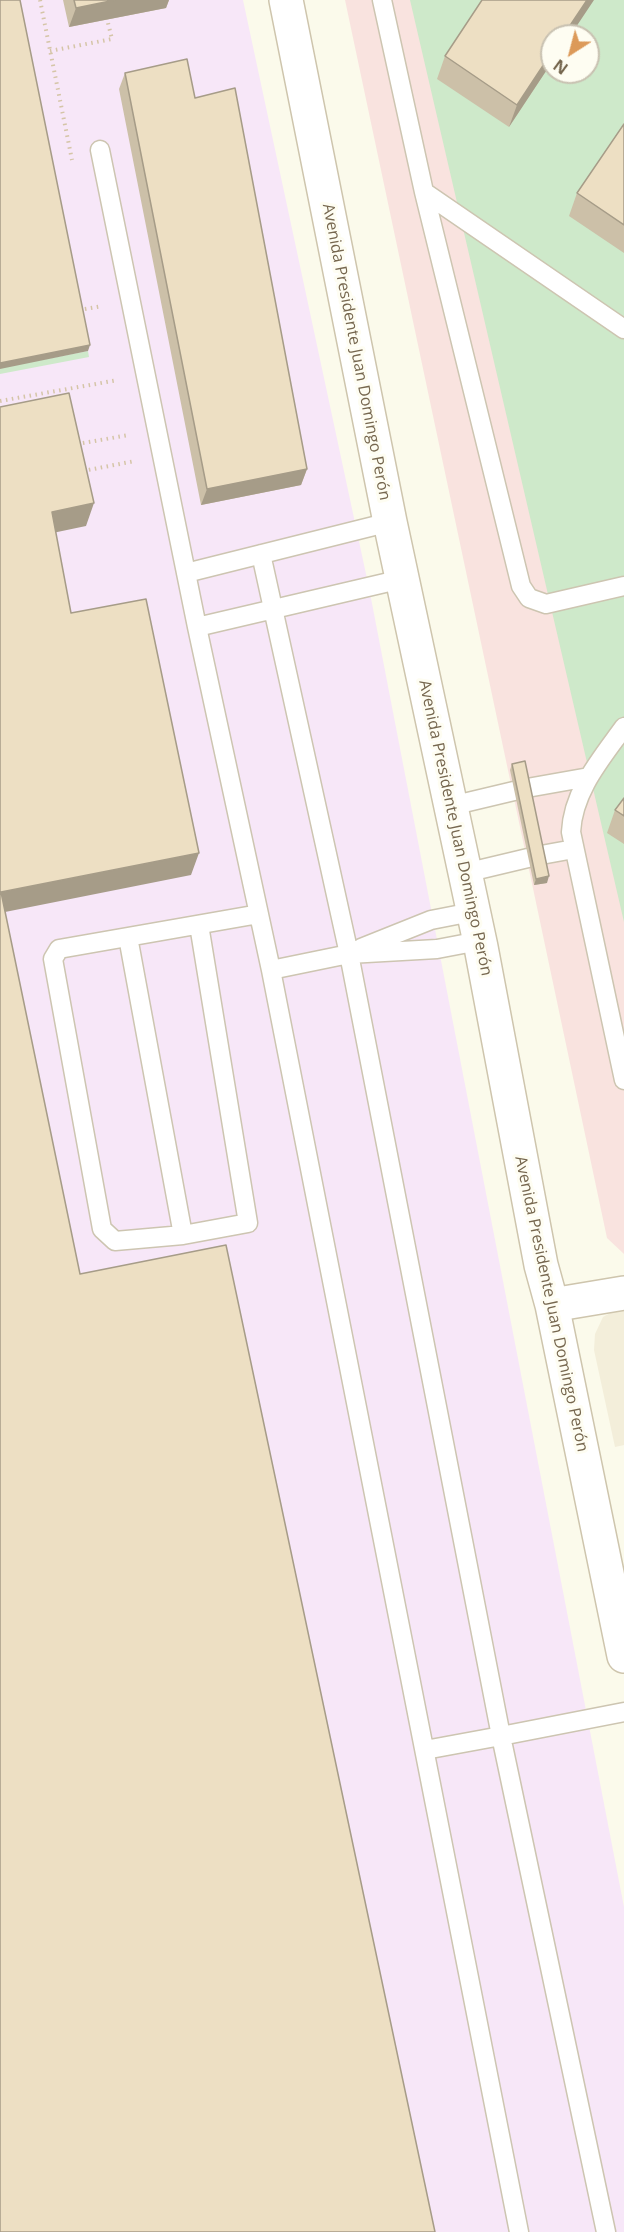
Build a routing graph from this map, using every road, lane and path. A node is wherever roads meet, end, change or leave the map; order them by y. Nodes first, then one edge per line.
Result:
1 (286, 0) edge
2 (382, 0) edge
3 (107, 19) dead end
4 (50, 51) dead end
5 (100, 150) dead end
6 (424, 192) junction
7 (102, 306) dead end
8 (79, 310) edge
9 (624, 329) edge
10 (118, 380) dead end
11 (0, 401) edge
12 (129, 435) dead end
13 (68, 446) edge
14 (135, 461) dead end
15 (74, 472) edge
16 (390, 522) junction
17 (261, 554) junction
18 (186, 573) junction
19 (402, 579) junction
20 (624, 586) edge
21 (274, 609) junction
22 (197, 627) junction
23 (624, 727) edge
24 (589, 777) junction
25 (451, 806) junction
26 (574, 849) junction
27 (465, 873) junction
28 (259, 914) junction
29 (199, 925) junction
30 (475, 926) junction
31 (128, 937) junction
32 (349, 954) junction
33 (271, 970) junction
34 (624, 1080) edge
35 (183, 1235) junction
36 (624, 1293) edge
37 (552, 1305) junction
38 (624, 1656) edge
39 (624, 1712) edge
40 (501, 1736) junction
41 (425, 1750) junction
42 (519, 2232) edge
43 (606, 2232) edge

1 - 16 main road, Avenida Presidente Juan Domingo Perón
2 - 6 lane
3 - 4 path
5 - 18 lane
6 - 9 lane
6 - 20 lane
7 - 8 path
10 - 11 path
12 - 13 path
14 - 15 path
16 - 17 lane
16 - 19 main road, Avenida Presidente Juan Domingo Perón
17 - 18 lane
17 - 21 lane
18 - 22 lane
19 - 21 lane
19 - 25 main road, Avenida Presidente Juan Domingo Perón
21 - 22 lane
21 - 32 lane
22 - 28 lane
23 - 24 lane
24 - 25 lane
24 - 26 lane
25 - 27 main road, Avenida Presidente Juan Domingo Perón
26 - 27 lane
26 - 34 lane
27 - 30 main road, Avenida Presidente Juan Domingo Perón
28 - 29 lane
28 - 33 lane
29 - 31 lane
29 - 35 lane
30 - 32 lane
30 - 32 lane
30 - 37 main road, Avenida Presidente Juan Domingo Perón
31 - 35 lane
31 - 35 lane
32 - 33 lane
32 - 40 lane
33 - 41 lane
36 - 37 main road
37 - 38 main road, Avenida Presidente Juan Domingo Perón
39 - 40 lane
40 - 41 lane
40 - 43 lane
41 - 42 lane

